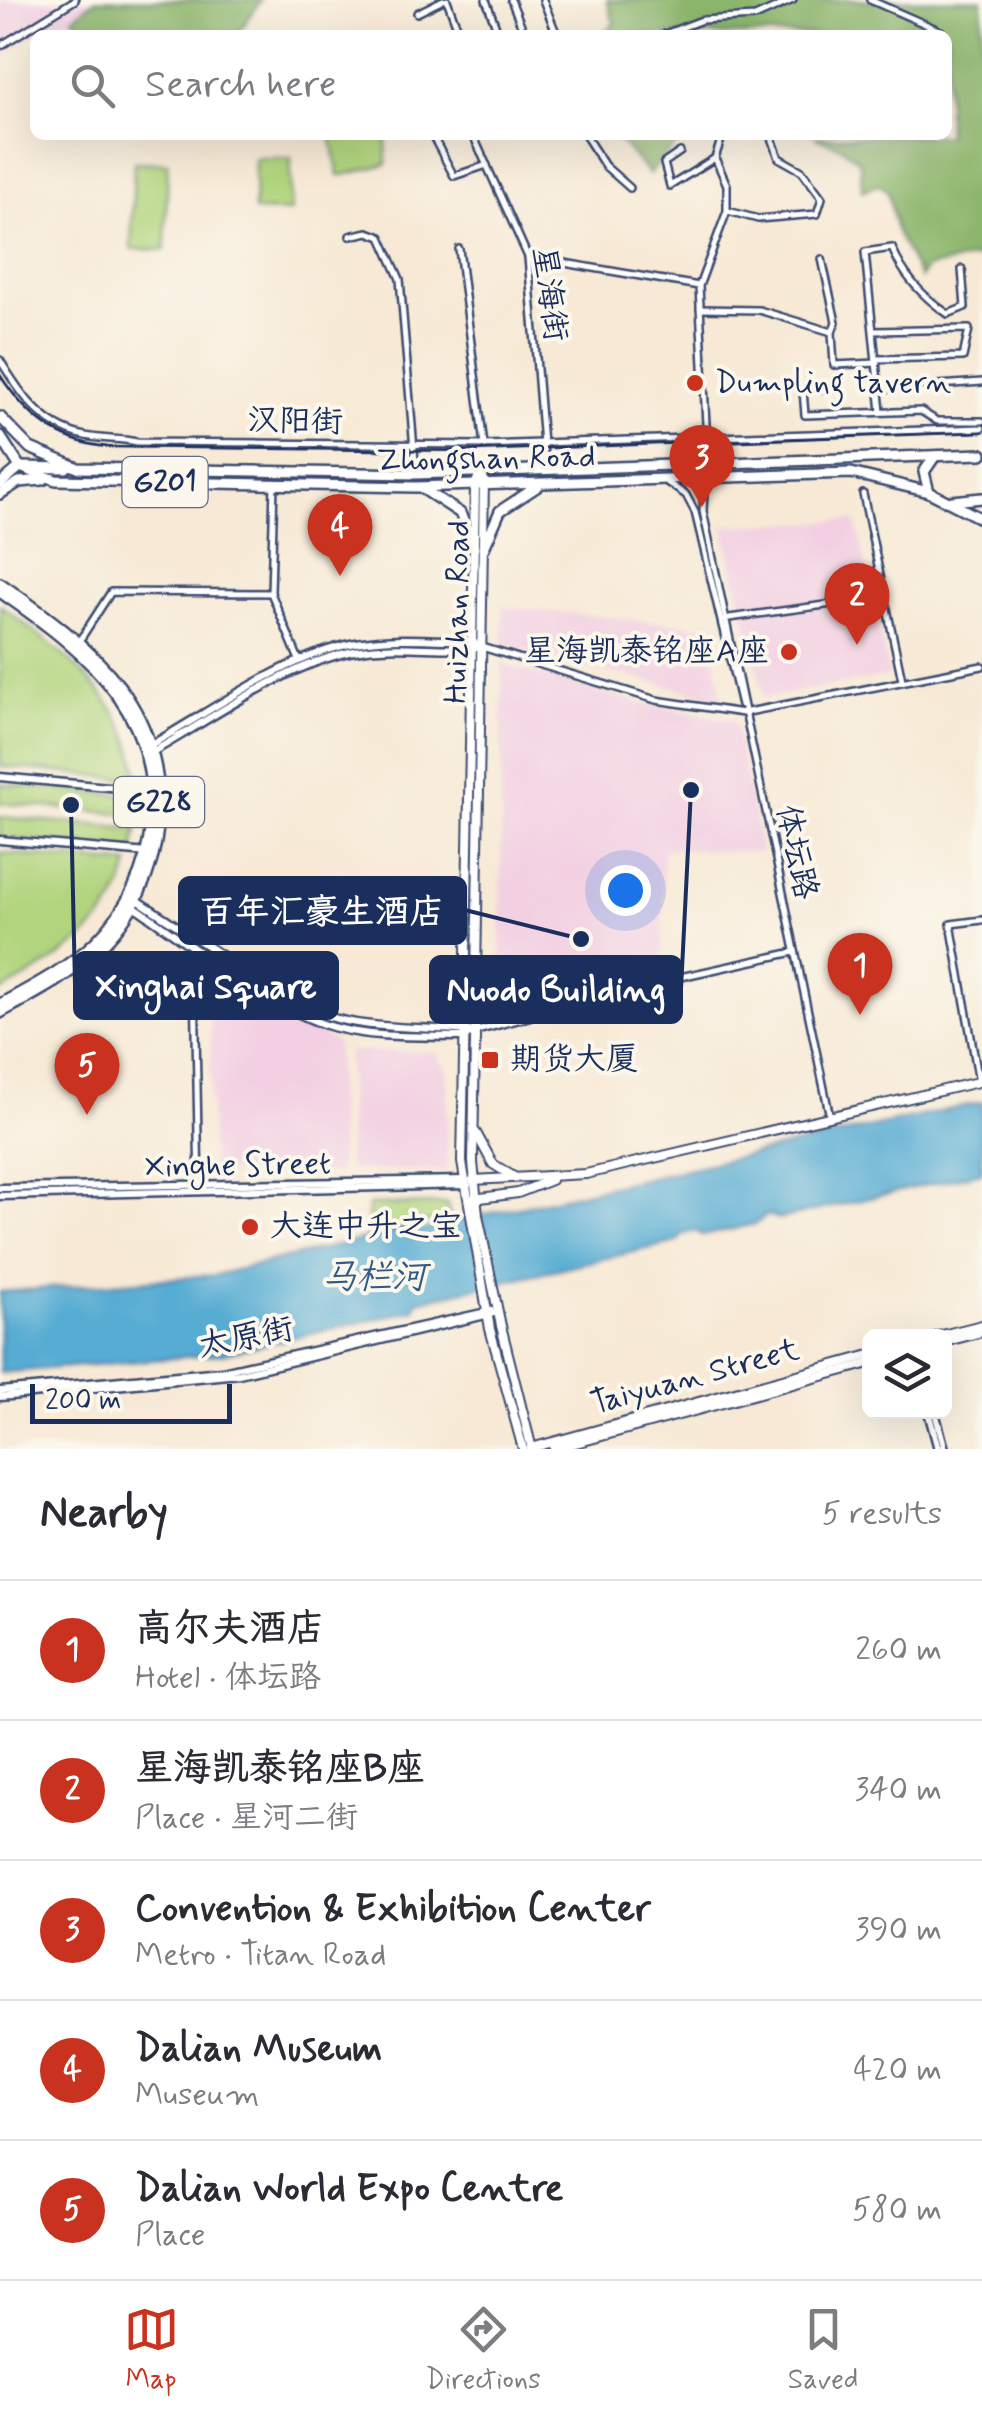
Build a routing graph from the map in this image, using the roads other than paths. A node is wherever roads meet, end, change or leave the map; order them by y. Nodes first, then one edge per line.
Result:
1 (75, 0) edge
2 (445, 0) edge
3 (486, 0) edge
4 (511, 0) edge
5 (543, 0) edge
6 (793, 0) edge
7 (870, 0) edge
8 (417, 13) dead end
9 (458, 30) edge
10 (497, 30) edge
11 (523, 30) edge
12 (555, 30) edge
13 (675, 30) edge
14 (939, 30) edge
15 (0, 46) edge
16 (435, 140) edge
17 (475, 140) edge
18 (588, 140) edge
19 (721, 140) edge
20 (772, 140) edge
21 (680, 152) dead end
22 (715, 158) junction
23 (486, 165) junction
24 (630, 188) dead end
25 (726, 210) junction
26 (350, 236) dead end
27 (459, 249) dead end
28 (528, 257) junction
29 (822, 259) dead end
30 (962, 269) dead end
31 (698, 286) junction
32 (700, 309) junction
33 (874, 331) junction
34 (832, 332) junction
35 (0, 360) edge
36 (877, 361) junction
37 (982, 382) edge
38 (835, 388) dead end
39 (880, 389) junction
40 (882, 412) junction
41 (0, 417) edge
42 (982, 425) edge
43 (0, 436) edge
44 (706, 437) junction
45 (543, 443) junction
46 (484, 445) junction
47 (414, 446) junction
48 (935, 456) junction
49 (982, 457) edge
50 (708, 464) junction
51 (20, 467) junction
52 (78, 468) junction
53 (545, 469) junction
54 (480, 471) junction
55 (416, 474) junction
56 (713, 478) junction
57 (56, 480) junction
58 (662, 480) junction
59 (548, 483) junction
60 (0, 484) edge
61 (274, 484) junction
62 (480, 485) junction
63 (416, 487) junction
64 (928, 492) junction
65 (0, 494) edge
66 (863, 494) dead end
67 (981, 499) edge
68 (950, 502) junction
69 (982, 520) edge
70 (479, 548) junction
71 (0, 584) edge
72 (0, 592) edge
73 (272, 593) junction
74 (884, 597) junction
75 (729, 618) dead end
76 (76, 646) junction
77 (475, 646) junction
78 (300, 662) junction
79 (982, 666) edge
80 (902, 680) junction
81 (744, 713) junction
82 (148, 751) junction
83 (0, 777) edge
84 (155, 791) junction
85 (0, 840) edge
86 (150, 854) junction
87 (132, 900) junction
88 (982, 920) edge
89 (794, 952) junction
90 (206, 954) junction
91 (0, 1004) edge
92 (0, 1013) edge
93 (475, 1032) junction
94 (464, 1034) junction
95 (981, 1081) edge
96 (830, 1117) junction
97 (474, 1120) junction
98 (555, 1178) junction
99 (518, 1179) junction
100 (474, 1180) junction
101 (464, 1184) junction
102 (199, 1188) junction
103 (0, 1192) edge
104 (476, 1198) junction
105 (466, 1200) junction
106 (473, 1216) junction
107 (498, 1312) junction
108 (487, 1314) junction
109 (982, 1328) edge
110 (952, 1333) edge
111 (952, 1339) edge
112 (862, 1361) edge
113 (862, 1361) edge
114 (0, 1394) edge
115 (934, 1419) edge
116 (529, 1449) edge
117 (554, 1449) edge
118 (942, 1449) edge

1 - 15 street
2 - 8 street
2 - 9 street
3 - 10 street
4 - 11 street
5 - 12 street
6 - 13 street
7 - 14 street
16 - 23 street
17 - 23 street, 星海街
18 - 24 street
19 - 22 street
20 - 25 street
21 - 22 street
22 - 25 street
23 - 28 street, 星海街
25 - 31 street
26 - 47 street
27 - 46 street
28 - 31 street
28 - 45 street, 星海街
29 - 34 street
30 - 33 street
31 - 32 street
32 - 34 street
32 - 44 street
33 - 36 street
33 - 36 street
34 - 36 street
35 - 47 street, 汉阳街
36 - 39 street
37 - 39 street
38 - 40 street
39 - 40 street
40 - 42 street
41 - 52 highway, Zhongshan Road / G201
42 - 44 street, 汉阳街
43 - 51 highway
44 - 45 street, 汉阳街
44 - 50 street
45 - 46 street, 汉阳街
45 - 53 street, 星海街
46 - 47 street, 汉阳街
47 - 55 street
48 - 49 highway, Zhongshan Road / G201
48 - 50 highway, Zhongshan Road / G201
48 - 64 highway
50 - 53 highway, Zhongshan Road / G201
51 - 52 highway
51 - 57 highway, Zhongshan Road / G201
51 - 60 highway
52 - 55 highway, Zhongshan Road / G201
53 - 54 highway, Zhongshan Road / G201
54 - 55 highway, Zhongshan Road / G201
54 - 62 main road, Huizhan Road
56 - 58 highway, Zhongshan Road / G201
56 - 64 highway, Zhongshan Road / G201
56 - 81 street
57 - 61 highway, Zhongshan Road / G201
57 - 65 highway
58 - 59 highway, Zhongshan Road / G201
58 - 81 street
59 - 62 highway, Zhongshan Road / G201
59 - 70 highway
61 - 63 highway, Zhongshan Road / G201
61 - 73 street
62 - 63 highway, Zhongshan Road / G201
62 - 70 main road, Huizhan Road
63 - 70 highway
64 - 68 highway, Zhongshan Road / G201
66 - 74 street
67 - 68 highway
68 - 69 highway, Zhongshan Road / G201
70 - 77 main road, Huizhan Road
71 - 76 highway, G228
72 - 76 highway, G228
73 - 76 street
73 - 78 street
74 - 75 street
74 - 80 street
76 - 82 highway, G228
77 - 78 street
77 - 81 street
77 - 82 street
77 - 93 main road, Huizhan Road
77 - 94 main road, Huizhan Road
78 - 82 street
79 - 80 street
80 - 81 street
81 - 89 street, 体坛路
82 - 84 highway, G228
83 - 84 street
84 - 86 highway, G228
85 - 86 street
86 - 87 highway, G228
87 - 90 street
87 - 91 highway, G228
87 - 92 highway, G228
87 - 94 street
88 - 95 street
89 - 93 street
89 - 96 street, 体坛路
90 - 94 street
90 - 102 street
93 - 94 street
93 - 97 main road, Huizhan Road
94 - 101 main road, Huizhan Road
95 - 96 main road, Xinghe Street
96 - 98 main road, Xinghe Street
97 - 99 main road
97 - 100 main road, Huizhan Road
98 - 99 main road, Xinghe Street
98 - 104 main road, Xinghe Street
99 - 100 main road, Xinghe Street
100 - 101 main road, Xinghe Street
100 - 104 main road, Huizhan Road
101 - 102 street, Xinghe Street
101 - 105 main road, Huizhan Road
102 - 103 street, Xinghe Street
104 - 105 main road, Xinghe Street
104 - 106 main road, Huizhan Road
105 - 106 main road, Huizhan Road
106 - 107 main road, Huizhan Road
106 - 108 main road, Huizhan Road
107 - 108 street
107 - 116 main road
108 - 114 street, 太原街
108 - 116 main road
109 - 110 main road
109 - 111 main road
112 - 116 main road, Taiyuan Street
113 - 117 main road, Taiyuan Street
115 - 118 street

